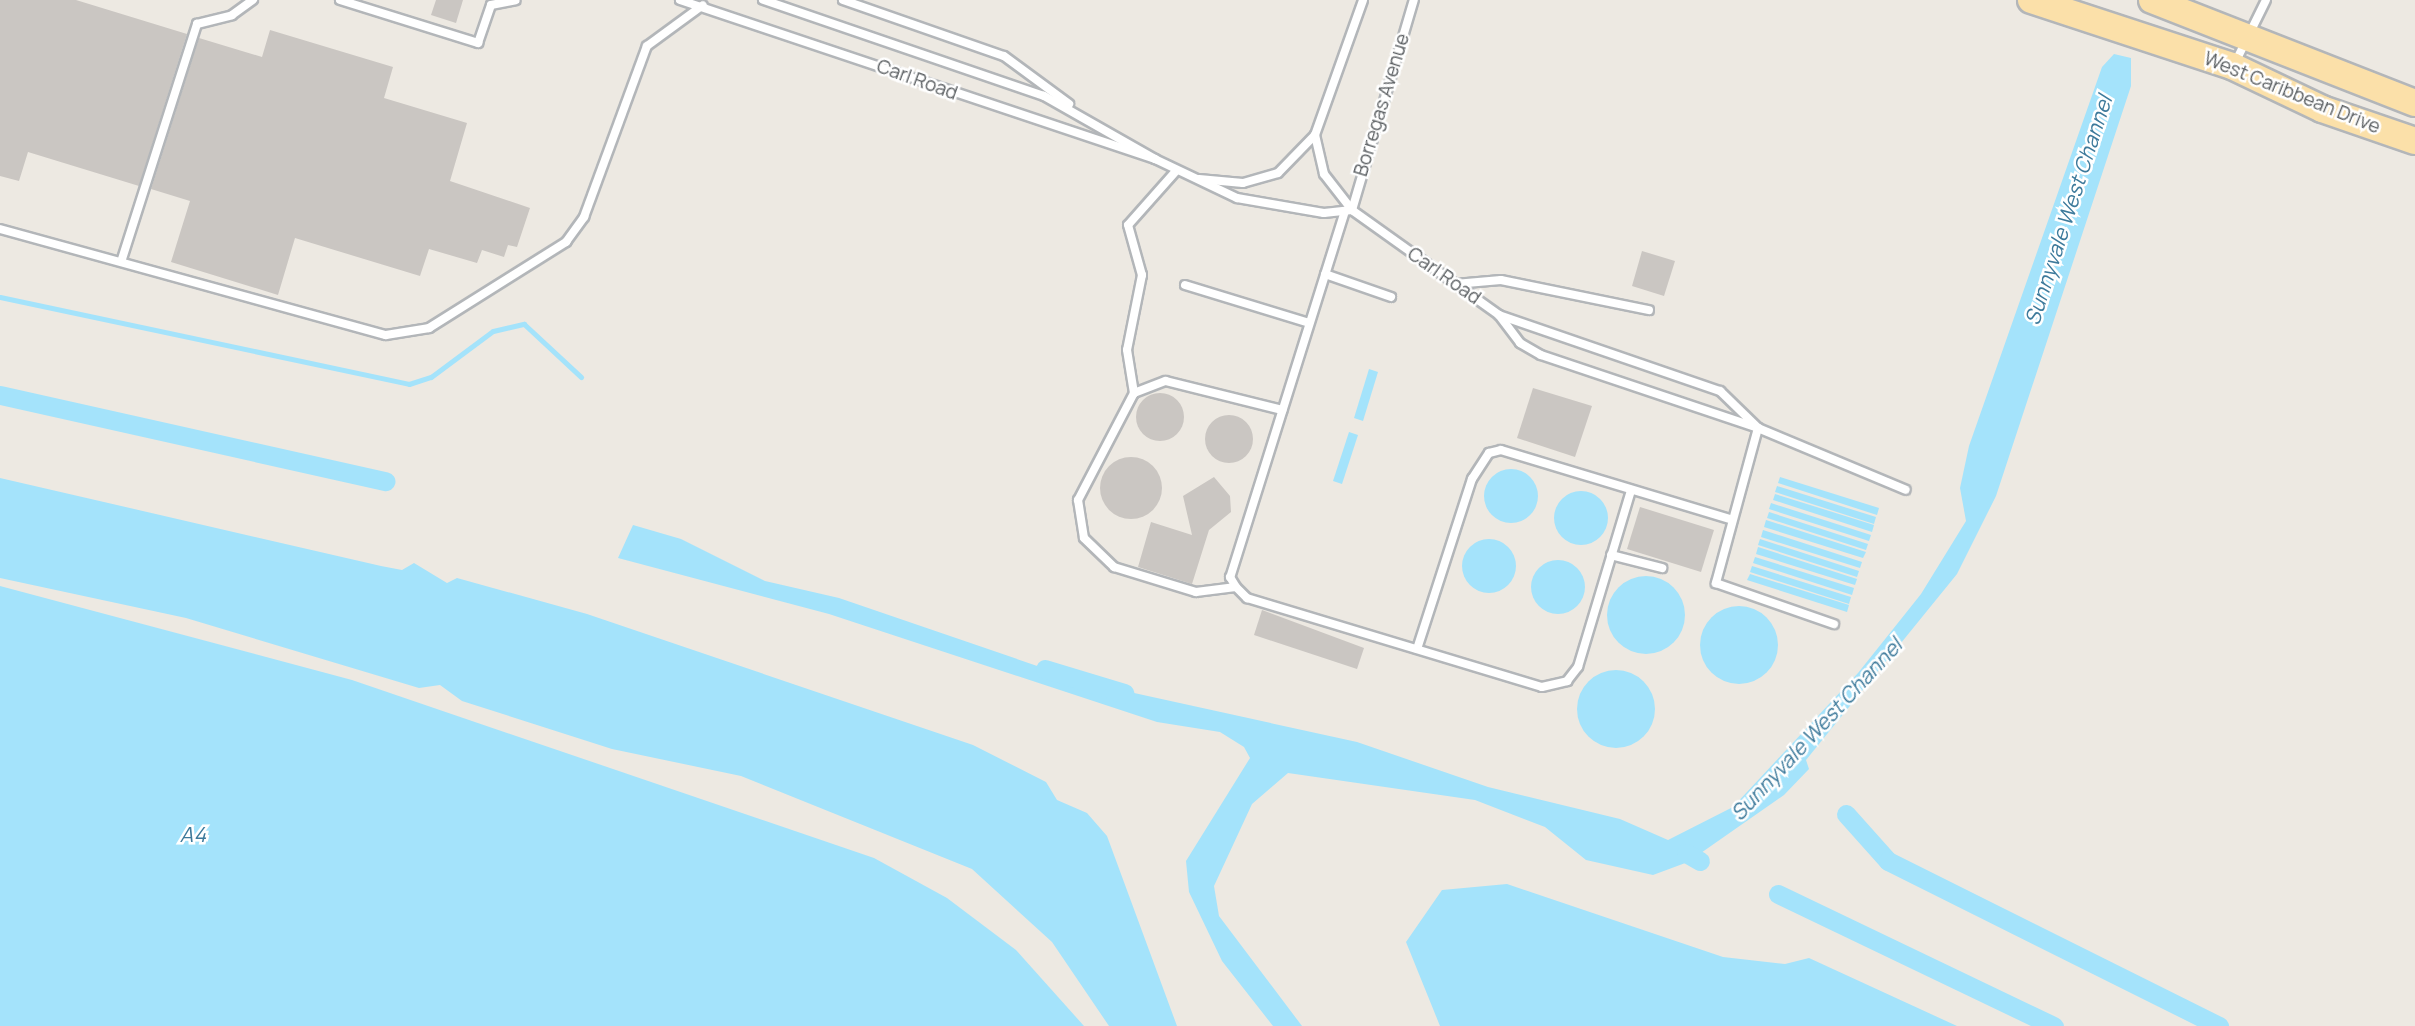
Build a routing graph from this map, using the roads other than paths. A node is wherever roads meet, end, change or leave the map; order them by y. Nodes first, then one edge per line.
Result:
1 (253, 0) edge
2 (340, 0) edge
3 (516, 0) edge
4 (680, 0) edge
5 (763, 0) edge
6 (843, 0) edge
7 (1363, 0) edge
8 (1414, 0) edge
9 (2031, 0) edge
10 (2152, 0) edge
11 (2266, 0) edge
12 (703, 5) junction
13 (2253, 36) junction
14 (2232, 66) junction
15 (2415, 103) edge
16 (1082, 115) junction
17 (1315, 135) junction
18 (2415, 141) edge
19 (1155, 159) junction
20 (1176, 171) junction
21 (1189, 178) junction
22 (1349, 210) junction
23 (0, 229) edge
24 (122, 259) junction
25 (1325, 274) junction
26 (1455, 284) junction
27 (1185, 285) dead end
28 (1391, 297) dead end
29 (1649, 310) dead end
30 (1499, 315) junction
31 (1309, 323) junction
32 (1134, 393) junction
33 (1282, 410) junction
34 (1758, 428) junction
35 (1631, 490) junction
36 (1906, 490) dead end
37 (1729, 519) junction
38 (1611, 555) junction
39 (1662, 568) dead end
40 (1236, 587) junction
41 (1834, 624) dead end
42 (1417, 649) junction

1 - 24 lane
2 - 3 lane
4 - 12 lane, Carl Road
5 - 16 lane, Carl Road
6 - 16 lane, Carl Road
7 - 17 lane
8 - 22 lane, Borregas Avenue
9 - 14 main road, West Caribbean Drive
10 - 13 main road, West Caribbean Drive
11 - 13 lane
12 - 19 lane, Carl Road
12 - 24 lane
13 - 14 lane
13 - 15 main road, West Caribbean Drive
14 - 18 main road, West Caribbean Drive
16 - 19 lane, Carl Road
17 - 21 lane
17 - 22 lane
19 - 20 lane, Carl Road
20 - 21 lane, Carl Road
20 - 32 lane
21 - 22 lane, Carl Road
22 - 25 lane, Borregas Avenue
22 - 26 lane, Carl Road
23 - 24 lane
25 - 28 lane
25 - 31 lane, Borregas Avenue
26 - 29 lane
26 - 30 lane, Carl Road
27 - 31 lane
30 - 34 lane, Carl Road
30 - 34 lane, Carl Road
31 - 33 lane, Borregas Avenue
32 - 33 lane
32 - 40 lane
33 - 40 lane, Borregas Avenue
34 - 36 lane, Carl Road
34 - 37 lane
35 - 37 lane
35 - 38 lane
35 - 42 lane
37 - 41 lane
38 - 39 lane
38 - 42 lane
40 - 42 lane

